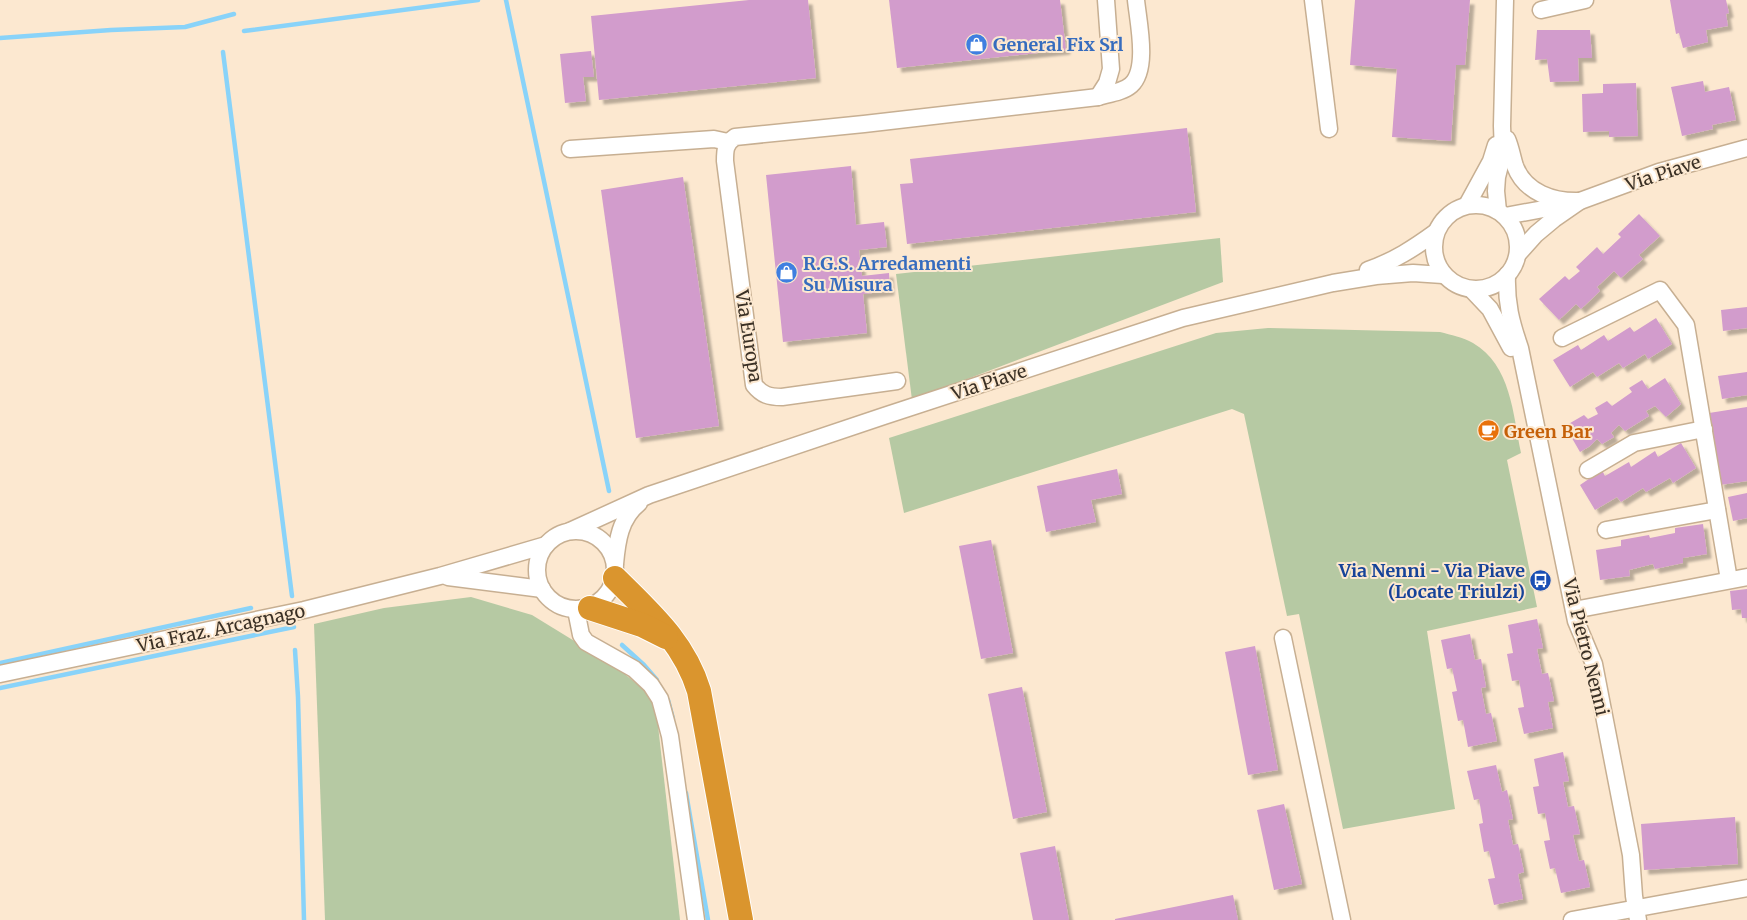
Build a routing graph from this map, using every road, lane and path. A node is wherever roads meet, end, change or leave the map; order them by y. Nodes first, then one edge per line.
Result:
1 (1106, 0) edge
2 (1136, 0) edge
3 (1313, 0) edge
4 (1505, 0) edge
5 (1585, 0) edge
6 (1541, 10) dead end
7 (1098, 96) junction
8 (1502, 126) junction
9 (1329, 129) dead end
10 (728, 142) junction
11 (570, 149) dead end
12 (1747, 149) edge
13 (1574, 202) junction
14 (1466, 205) junction
15 (1501, 213) junction
16 (1436, 232) junction
17 (1518, 254) junction
18 (1443, 275) junction
19 (1507, 275) junction
20 (1333, 282) junction
21 (1472, 290) junction
22 (1562, 338) dead end
23 (898, 381) dead end
24 (1532, 404) junction
25 (1704, 429) junction
26 (1588, 470) dead end
27 (649, 495) junction
28 (1718, 510) junction
29 (1606, 530) dead end
30 (570, 531) junction
31 (546, 546) junction
32 (615, 571) junction
33 (440, 576) junction
34 (1747, 577) edge
35 (1730, 580) junction
36 (542, 589) junction
37 (583, 609) junction
38 (1574, 610) junction
39 (1283, 638) dead end
40 (676, 643) junction
41 (0, 674) edge
42 (1747, 888) edge
43 (1637, 914) edge
44 (696, 920) edge
45 (741, 920) edge
46 (1342, 920) edge
47 (1572, 920) edge

1 - 7 street
2 - 7 street
3 - 9 street
4 - 8 street
5 - 6 street
7 - 10 street
8 - 13 street
8 - 14 street
8 - 15 street
10 - 11 street
10 - 23 street, Via Europa
12 - 13 street, Via Piave
13 - 15 street
13 - 17 street, Via Piave
14 - 15 street
14 - 16 street, Via Piave
15 - 17 street
16 - 18 street
16 - 20 street, Via Piave
17 - 19 street, Via Piave
18 - 20 street, Via Piave
18 - 21 street, Via Piave
19 - 21 street, Via Piave
19 - 24 street, Via Pietro Nenni
20 - 27 street, Via Piave
21 - 24 street, Via Pietro Nenni
22 - 25 street
24 - 38 street, Via Pietro Nenni
25 - 26 street
25 - 28 street
27 - 30 street, Via Piave
27 - 32 street, Via Piave
28 - 29 street
28 - 35 street
30 - 31 street, Via Piave
30 - 32 street
31 - 33 street, Via Fraz. Arcagnago
31 - 36 street
32 - 37 street, Via Piave
32 - 40 highway
33 - 36 street
33 - 41 street, Via Fraz. Arcagnago
34 - 35 street
35 - 38 street
36 - 37 street
37 - 40 highway
37 - 44 street
38 - 43 street, Via Pietro Nenni
39 - 46 street
40 - 45 highway
42 - 43 street
43 - 47 street

